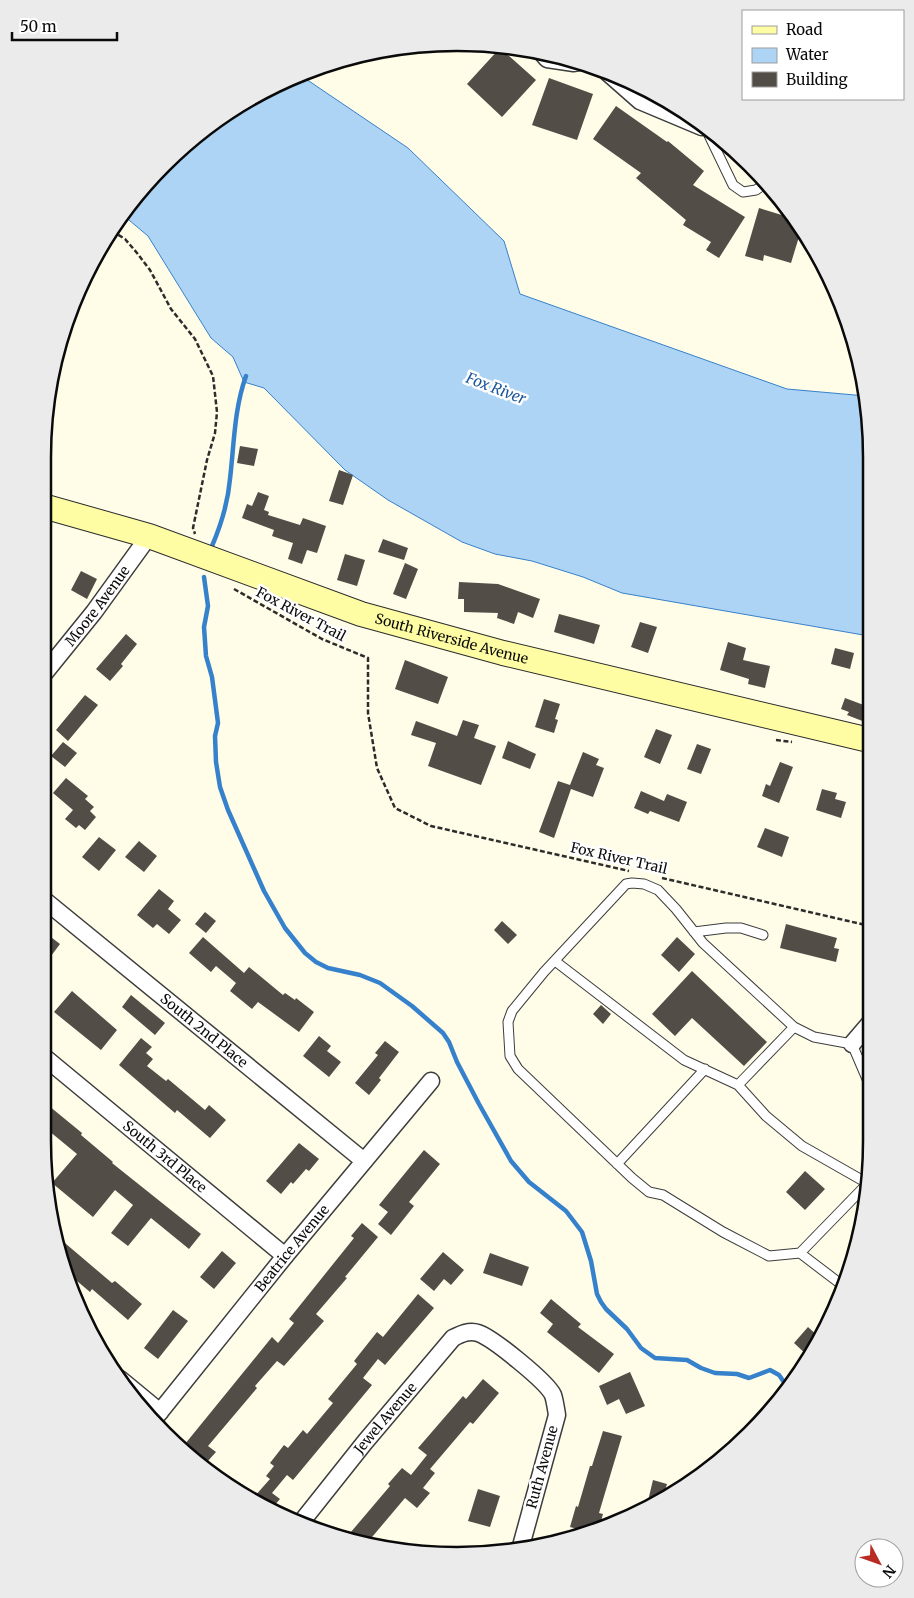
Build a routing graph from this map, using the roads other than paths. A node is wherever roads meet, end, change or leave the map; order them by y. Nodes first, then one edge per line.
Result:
1 (625, 88) edge
2 (676, 116) edge
3 (712, 142) edge
4 (760, 187) edge
5 (51, 508) edge
6 (149, 536) junction
7 (51, 665) edge
8 (863, 739) edge
9 (51, 906) edge
10 (694, 932) junction
11 (763, 935) dead end
12 (555, 961) junction
13 (794, 1027) junction
14 (863, 1031) edge
15 (852, 1044) junction
16 (51, 1063) edge
17 (705, 1069) junction
18 (863, 1070) edge
19 (431, 1081) dead end
20 (738, 1085) junction
21 (364, 1161) junction
22 (617, 1164) junction
23 (861, 1179) edge
24 (859, 1192) edge
25 (800, 1254) junction
26 (285, 1256) junction
27 (837, 1281) edge
28 (478, 1333) joint
29 (157, 1415) edge
30 (305, 1517) edge
31 (522, 1541) edge

1 - 2 street
3 - 4 lane
5 - 6 main road, South Riverside Avenue
6 - 7 street, Moore Avenue
6 - 8 main road, South Riverside Avenue
9 - 21 street, South 2nd Place
10 - 11 lane
10 - 12 lane
10 - 13 lane
12 - 17 lane
12 - 22 lane
13 - 15 lane
13 - 20 lane
14 - 15 street
15 - 18 lane
16 - 26 street, South 3rd Place
17 - 20 lane
17 - 22 lane
19 - 21 street, Beatrice Avenue
20 - 23 lane
21 - 26 street, Beatrice Avenue
22 - 25 lane
24 - 25 lane
25 - 27 lane
26 - 29 street, Beatrice Avenue
28 - 30 street, Jewel Avenue
28 - 31 street, Ruth Avenue

